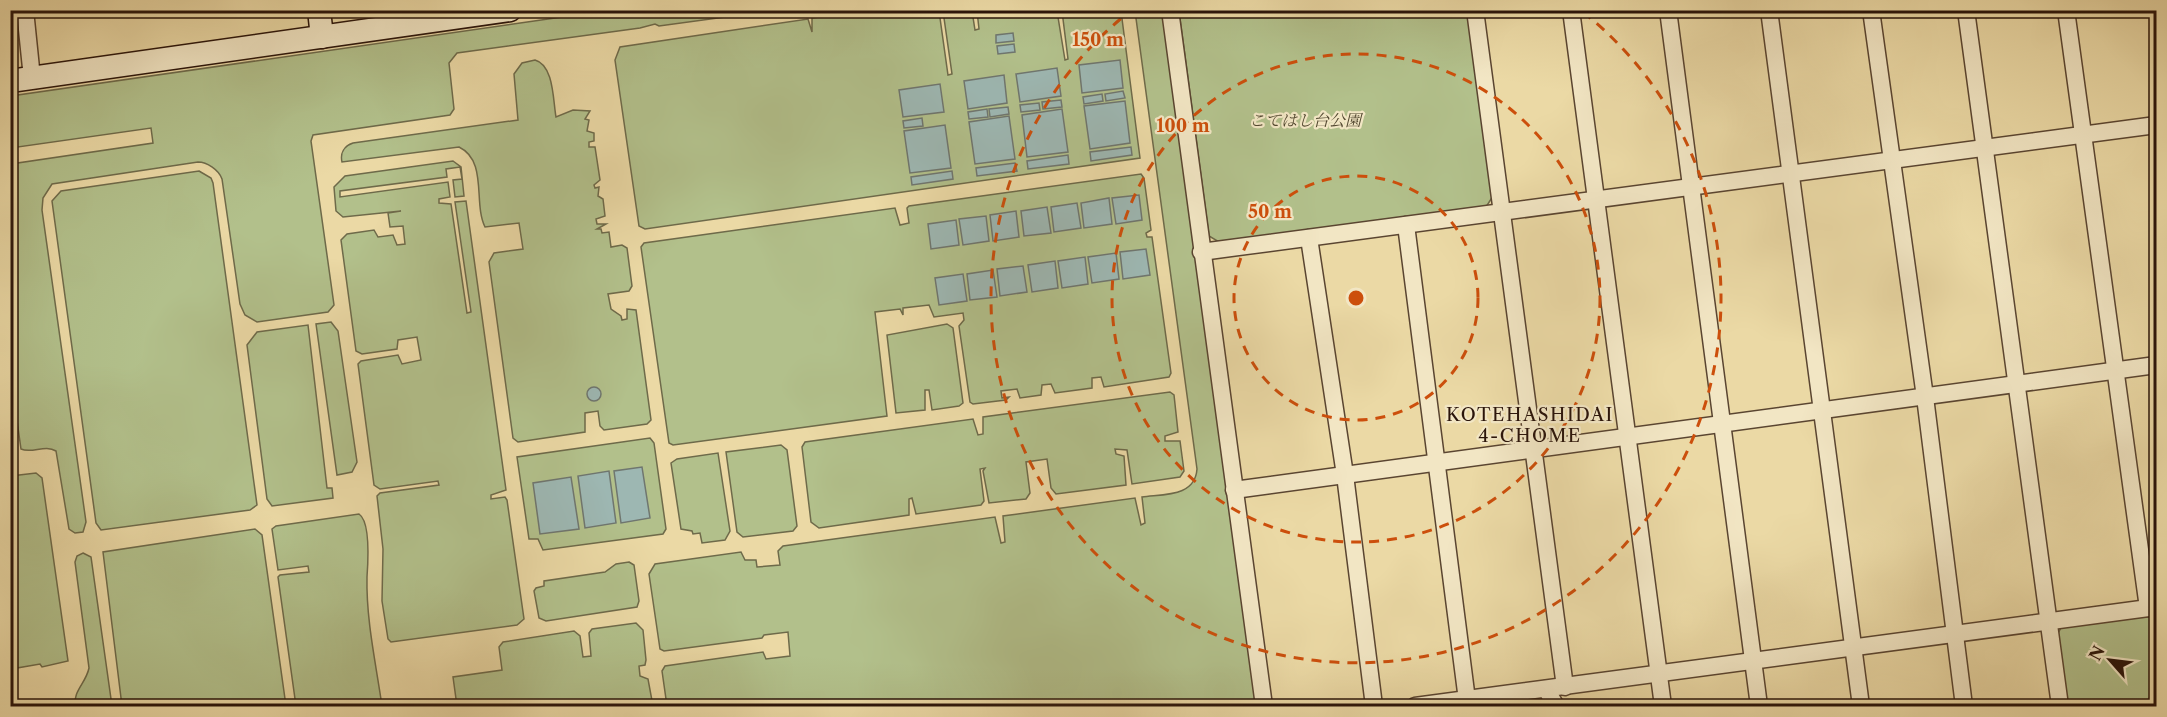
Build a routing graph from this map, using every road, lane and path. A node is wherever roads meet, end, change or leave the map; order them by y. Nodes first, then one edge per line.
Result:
1 (25, 10) edge
2 (319, 10) edge
3 (510, 10) edge
4 (1170, 10) edge
5 (1476, 10) edge
6 (1571, 10) edge
7 (1668, 10) edge
8 (1769, 10) edge
9 (1871, 10) edge
10 (1966, 10) edge
11 (2066, 10) edge
12 (322, 38) junction
13 (21, 79) edge
14 (2157, 125) edge
15 (2083, 135) junction
16 (1985, 147) junction
17 (1890, 160) junction
18 (1790, 174) junction
19 (1693, 185) junction
20 (1595, 198) junction
21 (1501, 211) junction
22 (1406, 225) junction
23 (1309, 238) junction
24 (1201, 252) junction
25 (2157, 365) edge
26 (2114, 370) junction
27 (2016, 385) junction
28 (1925, 397) junction
29 (1822, 411) junction
30 (1722, 424) junction
31 (1629, 437) junction
32 (1532, 450) junction
33 (1438, 462) junction
34 (1345, 475) junction
35 (1234, 490) junction
36 (2152, 608) edge
37 (2049, 622) junction
38 (1954, 635) junction
39 (1854, 649) junction
40 (1754, 662) junction
41 (1659, 674) junction
42 (1565, 687) junction
43 (1467, 700) junction
44 (1551, 701) edge
45 (1264, 706) edge
46 (1374, 706) edge
47 (1415, 706) edge
48 (1663, 706) edge
49 (1760, 706) edge
50 (1861, 706) edge
51 (1964, 706) edge
52 (2060, 706) edge

1 - 13 street
2 - 12 street
3 - 12 street
4 - 24 street
5 - 21 street
6 - 20 street
7 - 19 street
8 - 18 street
9 - 17 street
10 - 16 street
11 - 15 street
12 - 13 street
14 - 15 street
15 - 16 street
15 - 26 street
16 - 17 street
16 - 27 street
17 - 18 street
17 - 28 street
18 - 19 street
18 - 29 street
19 - 20 street
19 - 30 street
20 - 21 street
20 - 31 street
21 - 22 street
21 - 32 street
22 - 23 street
22 - 33 street
23 - 24 street
23 - 34 street
24 - 35 street
25 - 26 street
26 - 27 street
26 - 36 street
27 - 28 street
27 - 37 street
28 - 29 street
28 - 38 street
29 - 30 street
29 - 39 street
30 - 31 street
30 - 40 street
31 - 32 street
31 - 41 street
32 - 33 street
32 - 42 street
33 - 34 street
33 - 43 street
34 - 35 street
34 - 46 street
35 - 45 street
36 - 37 street
37 - 38 street
37 - 52 street
38 - 39 street
38 - 51 street
39 - 40 street
39 - 50 street
40 - 41 street
40 - 49 street
41 - 42 street
41 - 48 street
42 - 44 street
43 - 44 street
43 - 47 street

